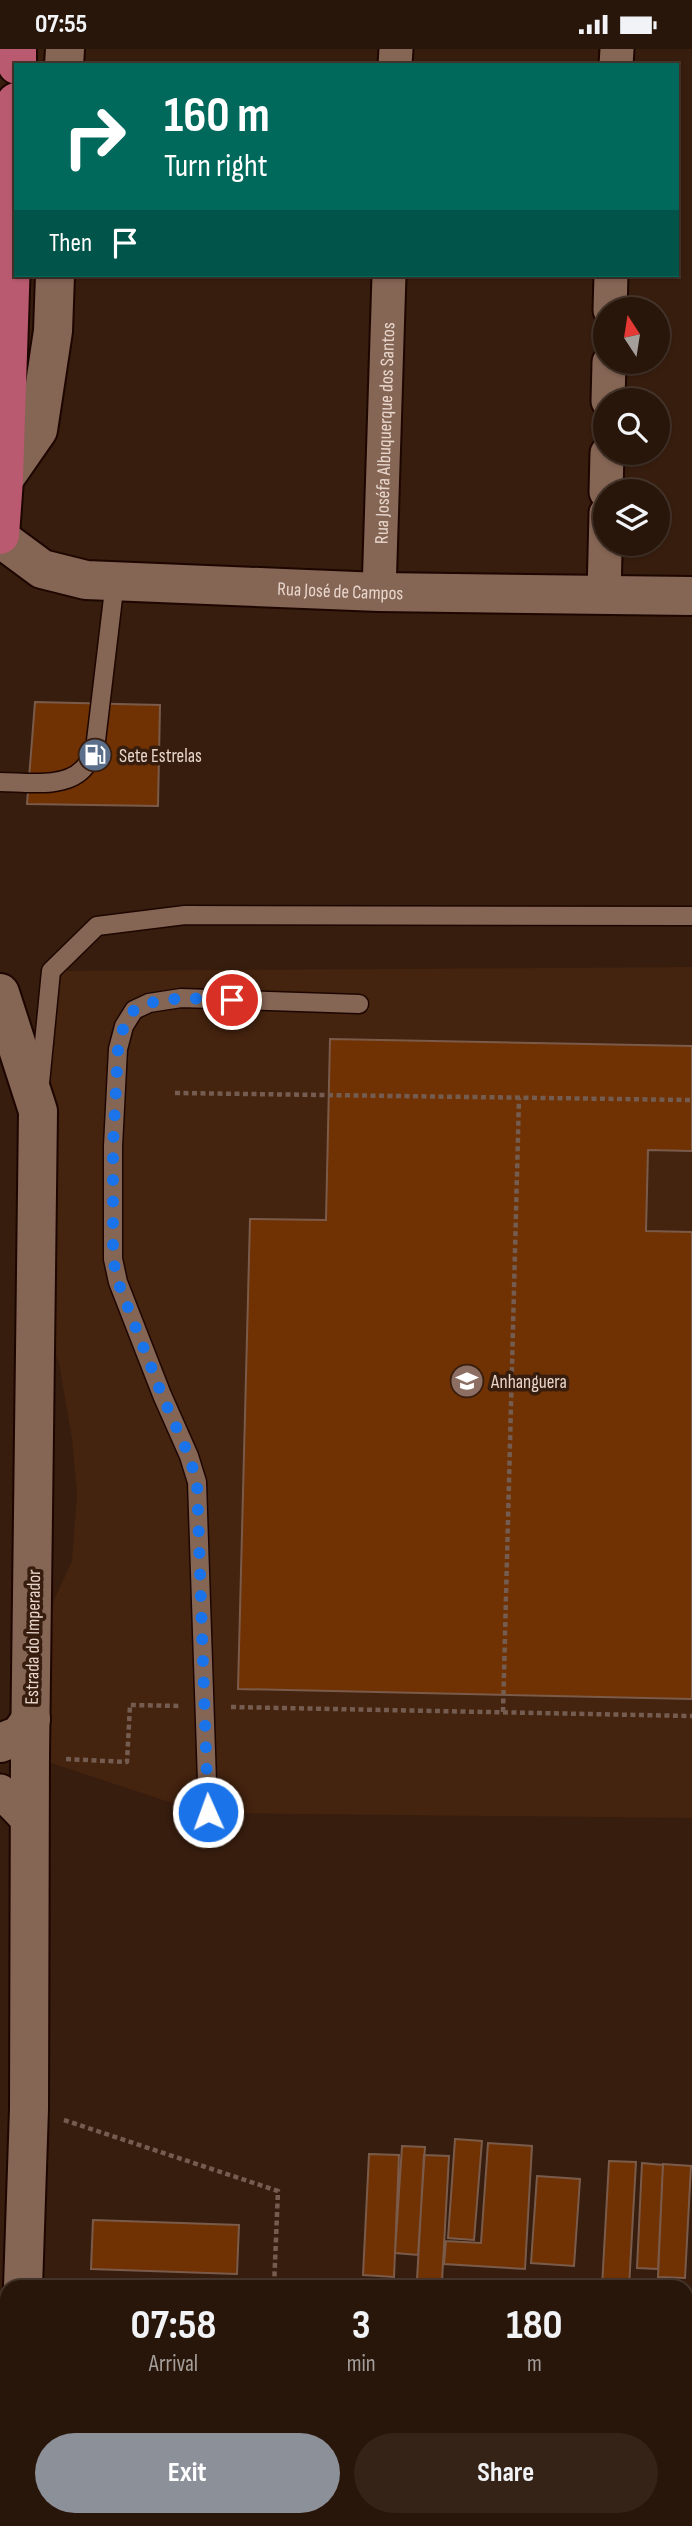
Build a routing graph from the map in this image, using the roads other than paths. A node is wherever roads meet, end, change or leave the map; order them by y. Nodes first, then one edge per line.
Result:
1 (14, 156) edge
2 (55, 277) edge
3 (389, 277) edge
4 (611, 277) edge
5 (610, 297) edge
6 (3, 452) edge
7 (0, 537) edge
8 (605, 556) edge
9 (115, 580) junction
10 (379, 592) junction
11 (604, 594) junction
12 (692, 596) edge
13 (0, 782) edge
14 (692, 916) edge
15 (0, 993) edge
16 (359, 1004) dead end
17 (38, 1111) junction
18 (20, 1740) edge
19 (0, 1791) edge
20 (208, 1812) dead end
21 (30, 1822) junction
22 (23, 2280) edge

1 - 6 main road
2 - 6 main road
3 - 10 street, Rua Joséfa Albuquerque dos Santos
4 - 5 street
6 - 7 main road
7 - 9 main road, Rua José de Campos
8 - 11 street
9 - 10 main road, Rua José de Campos
9 - 13 lane
10 - 11 main road, Rua José de Campos
11 - 12 main road, Rua José de Campos
14 - 17 lane
15 - 17 main road, Estrada do Imperador
16 - 20 lane
17 - 18 main road, Estrada do Imperador
18 - 21 main road, Estrada do Imperador
19 - 21 street
21 - 22 main road, Estrada do Imperador

